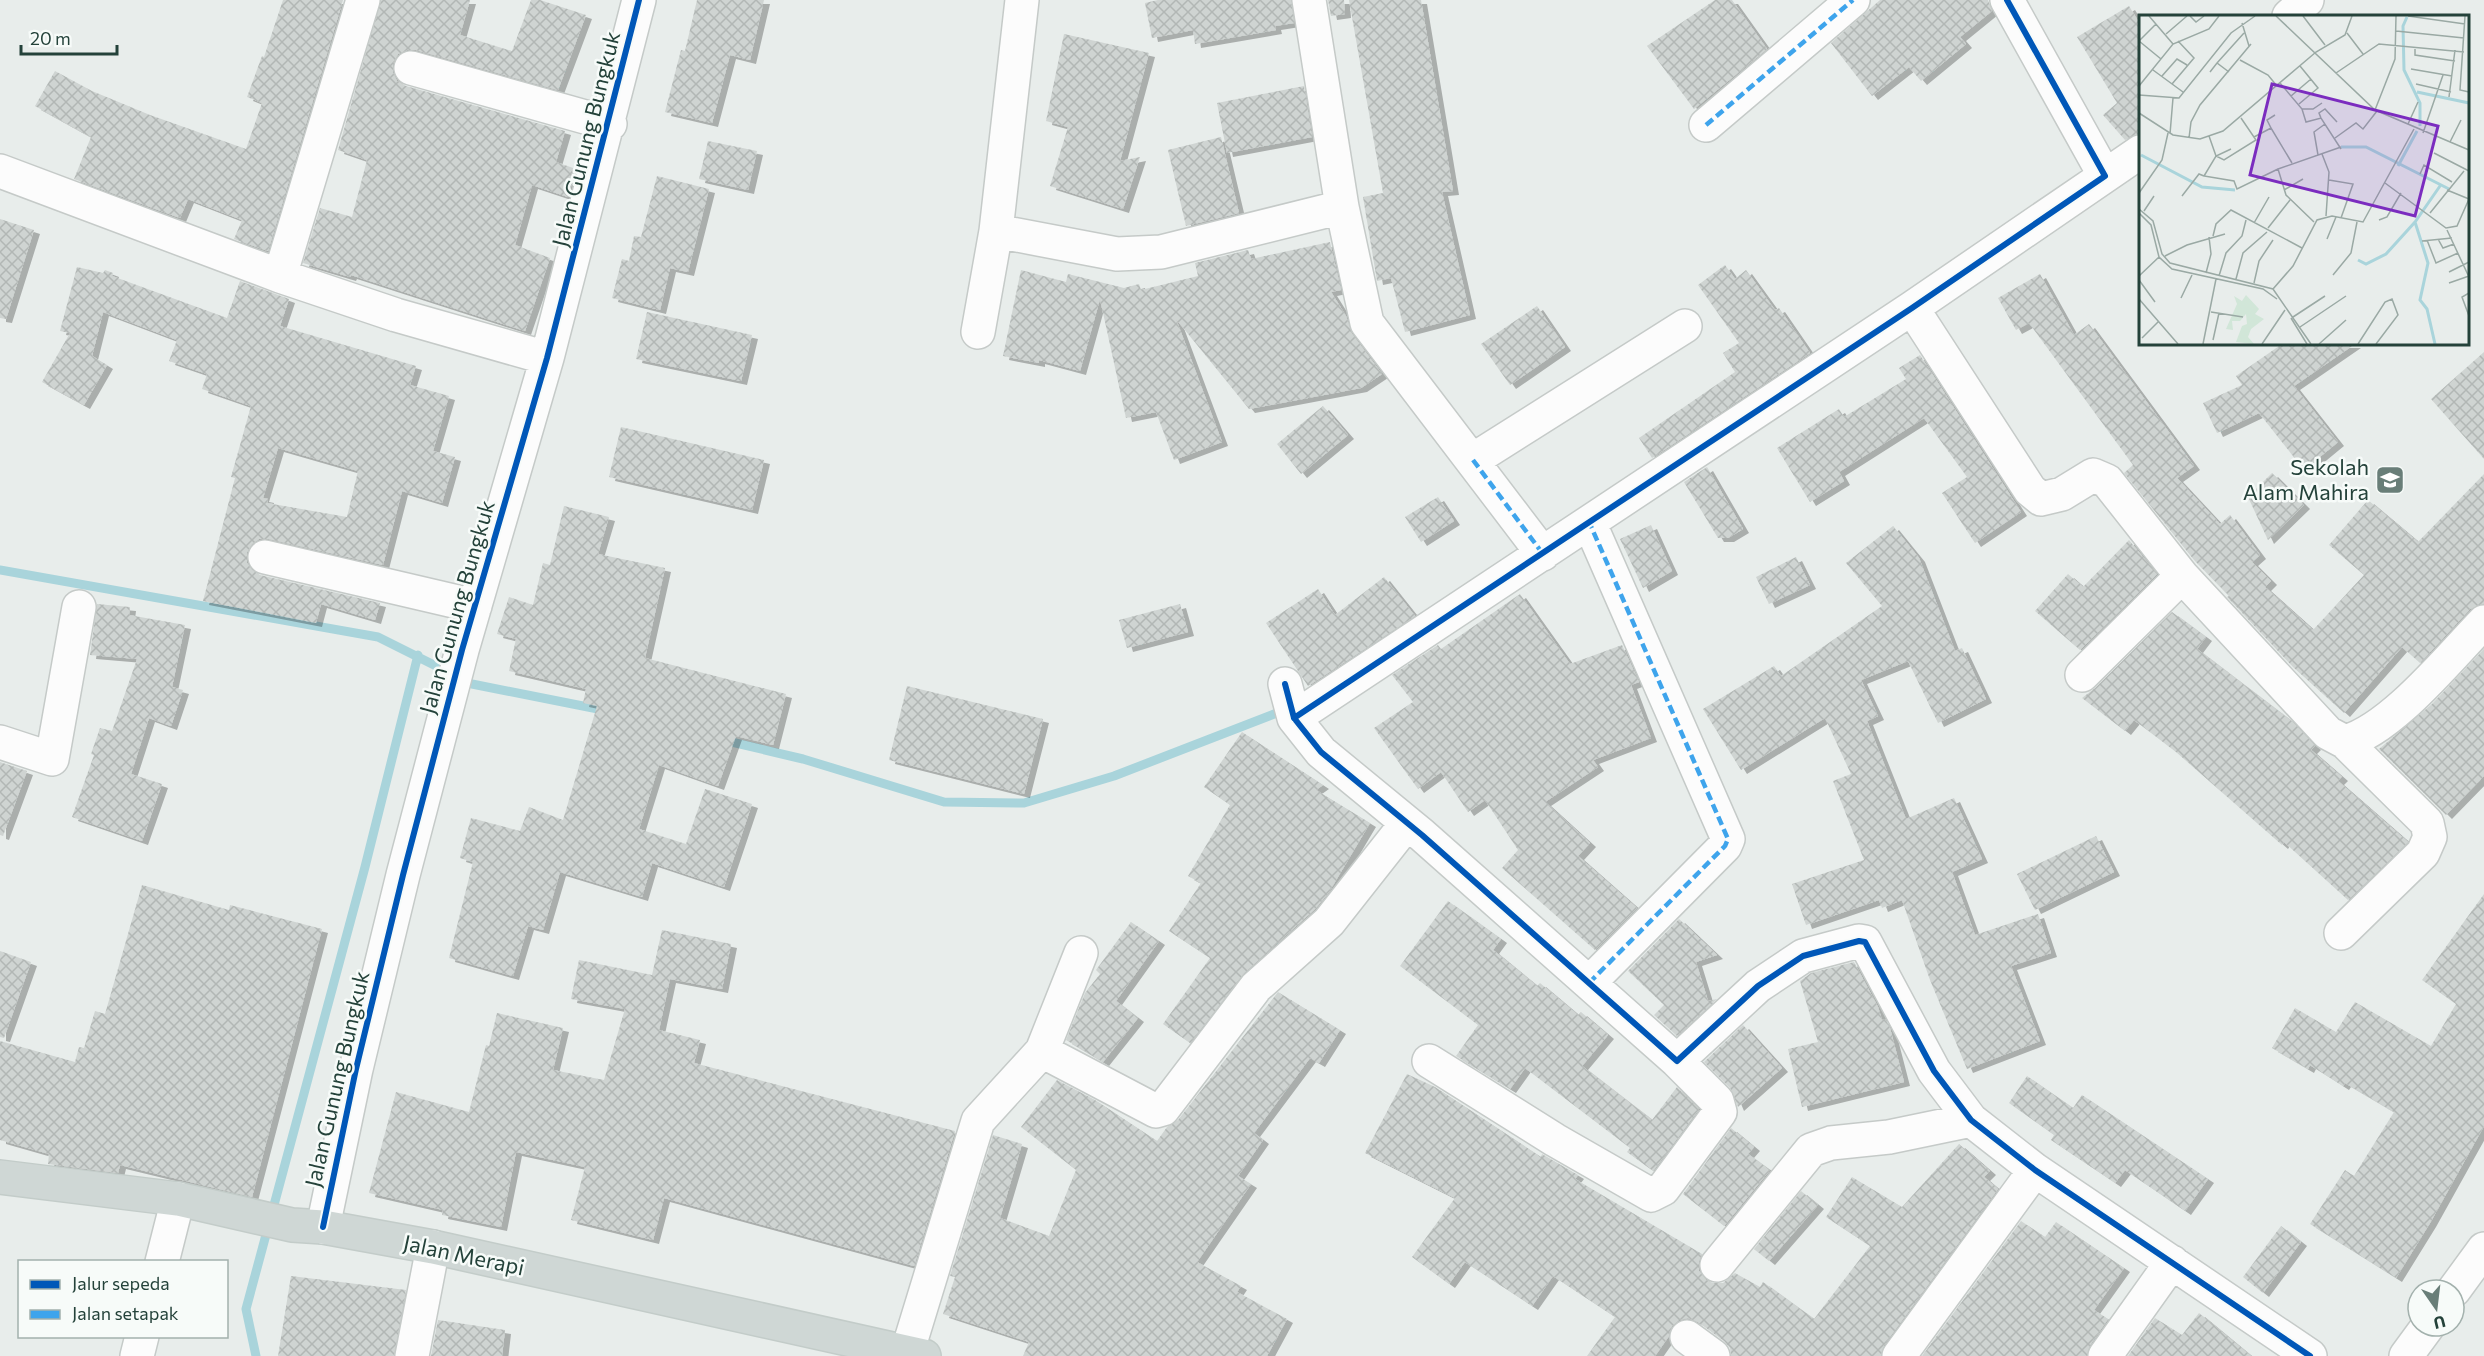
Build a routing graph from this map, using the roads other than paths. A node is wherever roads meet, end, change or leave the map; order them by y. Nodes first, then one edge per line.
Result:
1 (363, 0) edge
2 (639, 0) edge
3 (1022, 0) edge
4 (1309, 0) edge
5 (1853, 0) edge
6 (2007, 0) edge
7 (2307, 0) edge
8 (2290, 15) edge
9 (411, 68) dead end
10 (610, 124) junction
11 (1706, 125) dead end
12 (2139, 152) edge
13 (2102, 168) junction
14 (0, 171) edge
15 (1342, 207) junction
16 (996, 231) junction
17 (280, 276) junction
18 (1912, 308) junction
19 (1685, 326) dead end
20 (978, 332) dead end
21 (548, 358) junction
22 (1473, 460) junction
23 (1590, 524) junction
24 (1538, 547) junction
25 (265, 557) dead end
26 (2182, 576) junction
27 (475, 606) junction
28 (79, 607) dead end
29 (2484, 622) edge
30 (2082, 675) dead end
31 (0, 742) edge
32 (2345, 742) junction
33 (1407, 823) junction
34 (2341, 933) dead end
35 (1081, 953) dead end
36 (1589, 983) junction
37 (1042, 1051) junction
38 (1677, 1060) junction
39 (1429, 1061) dead end
40 (1971, 1120) junction
41 (2035, 1170) junction
42 (0, 1177) edge
43 (178, 1199) junction
44 (308, 1226) junction
45 (433, 1247) junction
46 (2484, 1249) edge
47 (163, 1260) edge
48 (2172, 1262) junction
49 (1717, 1264) dead end
50 (2463, 1278) edge
51 (1687, 1337) dead end
52 (142, 1338) edge
53 (915, 1354) edge
54 (137, 1356) edge
55 (412, 1356) edge
56 (1713, 1356) edge
57 (1899, 1356) edge
58 (2104, 1356) edge
59 (2310, 1356) edge

1 - 17 street
2 - 10 street, Jalan Gunung Bungkuk
3 - 16 street
4 - 15 street
5 - 11 street
6 - 13 street
7 - 8 street
9 - 10 street
10 - 21 street, Jalan Gunung Bungkuk
12 - 13 street
13 - 18 street
14 - 17 street
15 - 16 street
15 - 22 street
16 - 20 street
17 - 21 street
18 - 23 street
18 - 26 street
19 - 22 street
21 - 27 street, Jalan Gunung Bungkuk
22 - 24 street
23 - 24 street
23 - 36 street
24 - 33 street
25 - 27 street
26 - 30 street
26 - 32 street
27 - 44 street, Jalan Gunung Bungkuk
28 - 31 street
29 - 32 street
32 - 34 street
33 - 36 street
33 - 37 street
35 - 37 street
36 - 38 street
37 - 53 street
38 - 39 street
38 - 40 street
40 - 41 street
40 - 49 street
41 - 48 street
41 - 57 street
42 - 43 main road, Jalan Merapi
43 - 44 main road, Jalan Merapi
43 - 47 street
44 - 45 main road, Jalan Merapi
45 - 53 main road, Jalan Merapi
45 - 55 street
46 - 50 street
48 - 58 street
48 - 59 street
51 - 56 street
52 - 54 street

